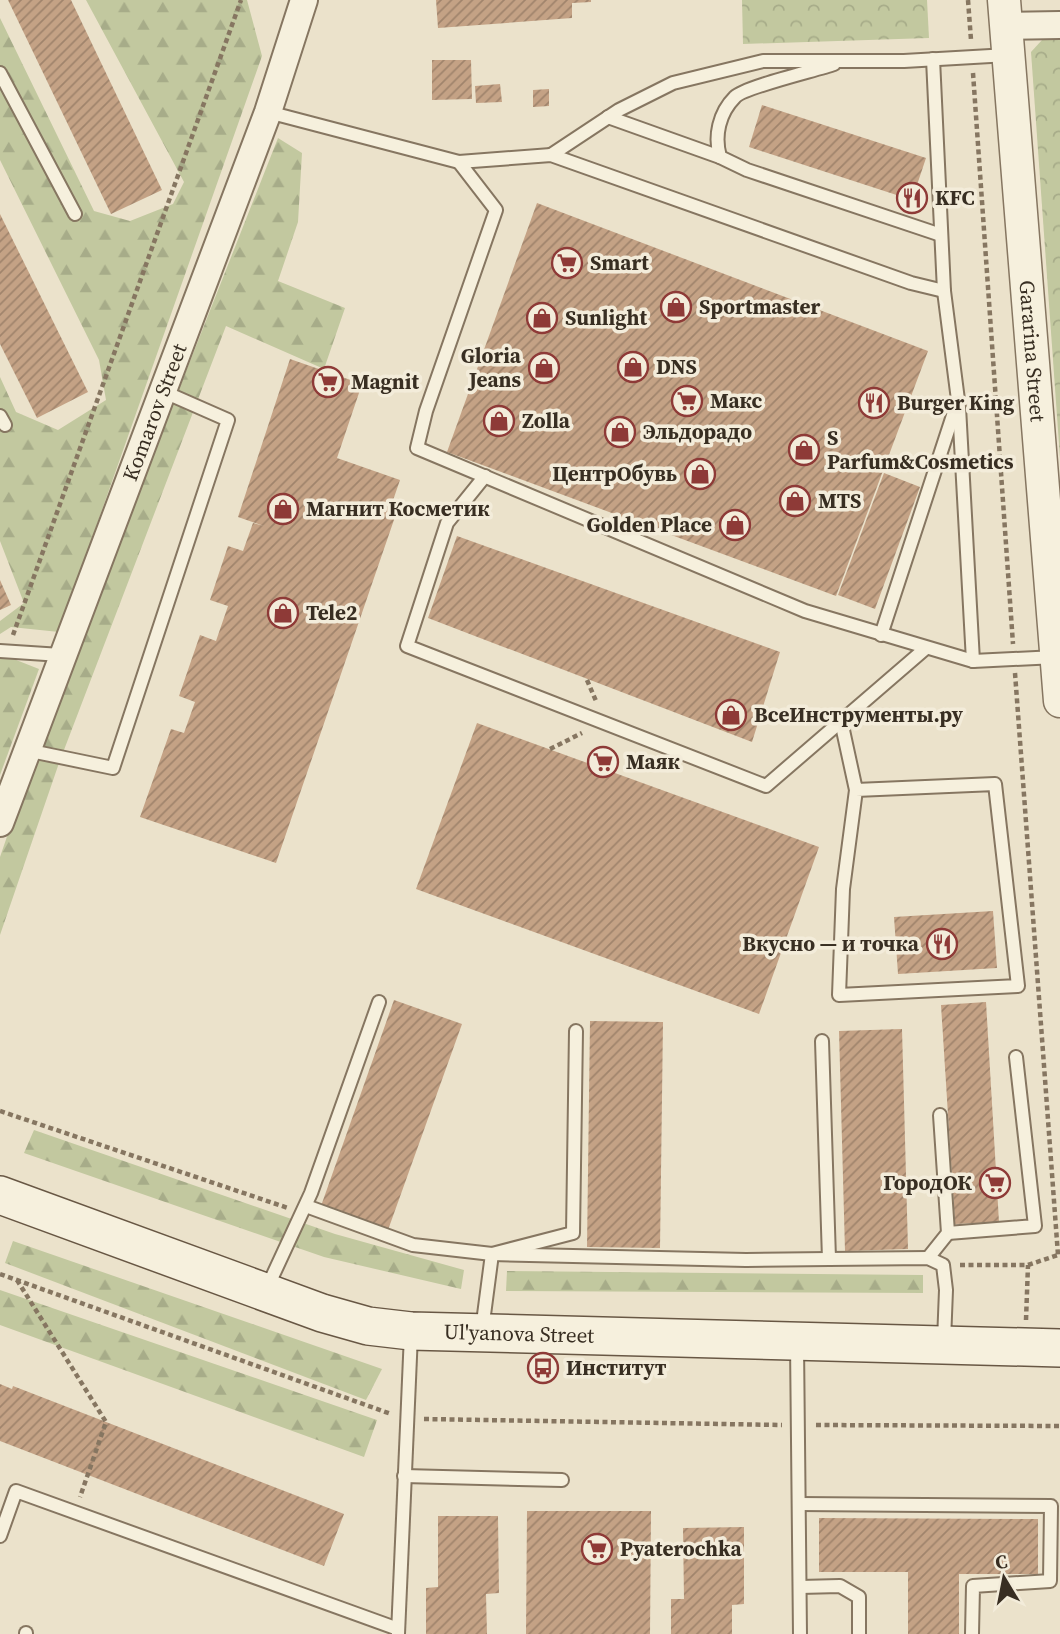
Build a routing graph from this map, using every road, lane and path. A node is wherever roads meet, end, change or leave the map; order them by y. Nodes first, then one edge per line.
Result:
1 (241, 0) edge
2 (304, 0) edge
3 (968, 0) edge
4 (1060, 25) edge
5 (1006, 27) edge
6 (972, 57) junction
7 (933, 59) junction
8 (845, 61) junction
9 (0, 73) edge
10 (268, 112) junction
11 (608, 117) junction
12 (551, 155) junction
13 (720, 158) junction
14 (458, 162) junction
15 (75, 214) dead end
16 (941, 235) junction
17 (944, 291) junction
18 (162, 391) junction
19 (958, 400) junction
20 (485, 476) junction
21 (1056, 600) edge
22 (881, 635) junction
23 (926, 649) junction
24 (4, 651) edge
25 (61, 655) junction
26 (1056, 657) junction
27 (1014, 659) junction
28 (972, 662) junction
29 (1060, 701) edge
30 (841, 722) junction
31 (26, 750) junction
32 (856, 790) junction
33 (0, 823) edge
34 (379, 1002) dead end
35 (576, 1031) dead end
36 (822, 1041) dead end
37 (1016, 1057) dead end
38 (940, 1115) dead end
39 (0, 1195) edge
40 (306, 1206) junction
41 (948, 1233) junction
42 (492, 1254) junction
43 (1060, 1255) edge
44 (928, 1258) junction
45 (829, 1259) junction
46 (0, 1273) edge
47 (17, 1280) junction
48 (265, 1293) junction
49 (411, 1331) junction
50 (482, 1332) junction
51 (797, 1340) junction
52 (944, 1344) junction
53 (1060, 1348) edge
54 (406, 1419) junction
55 (798, 1425) junction
56 (1060, 1426) edge
57 (404, 1476) junction
58 (562, 1480) dead end
59 (799, 1504) junction
60 (75, 1512) junction
61 (0, 1536) edge
62 (800, 1587) junction
63 (398, 1631) edge
64 (800, 1634) edge
65 (859, 1634) edge
66 (972, 1634) edge

1 - 24 path
2 - 10 street, Komarov Street
3 - 6 path
4 - 5 street
5 - 6 lane
5 - 21 street, Gararina Street
6 - 7 lane
6 - 27 path
7 - 8 lane
7 - 16 lane
8 - 11 lane
8 - 13 lane
9 - 15 lane
10 - 14 lane
10 - 18 street, Komarov Street
11 - 12 lane
11 - 13 lane
12 - 14 lane
12 - 17 lane
13 - 16 lane
14 - 20 lane
16 - 17 lane
17 - 19 lane
18 - 25 street, Komarov Street
18 - 31 lane
19 - 22 lane
19 - 28 lane
20 - 22 lane
20 - 30 lane
21 - 26 street, Gararina Street
22 - 23 lane
23 - 28 lane
23 - 30 lane
24 - 25 lane
25 - 31 street, Komarov Street
26 - 27 lane
26 - 29 street, Gararina Street
27 - 28 lane
27 - 43 path
30 - 32 lane
31 - 33 street, Komarov Street
32 - 32 lane
34 - 40 lane
35 - 42 lane
36 - 45 lane
37 - 41 lane
38 - 41 lane
39 - 48 main road, Ul'yanova Street
40 - 42 lane
40 - 48 lane
41 - 44 lane
42 - 45 lane
42 - 50 lane
44 - 45 lane
44 - 52 lane
46 - 47 path
47 - 54 path
47 - 60 path
48 - 49 main road, Ul'yanova Street
49 - 50 main road, Ul'yanova Street
49 - 54 lane
50 - 51 main road, Ul'yanova Street
51 - 52 main road, Ul'yanova Street
51 - 55 lane
52 - 53 main road, Ul'yanova Street
54 - 55 path
54 - 57 lane
55 - 56 path
55 - 59 lane
57 - 58 lane
57 - 63 lane
59 - 62 lane
59 - 66 lane
60 - 61 lane
60 - 63 lane
62 - 64 lane
62 - 65 lane

